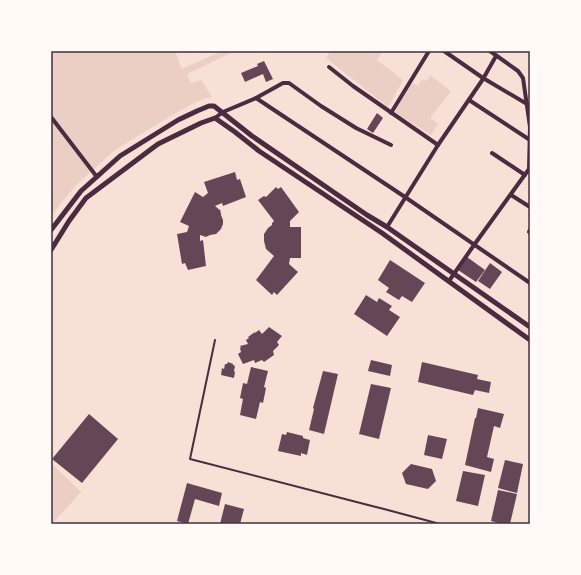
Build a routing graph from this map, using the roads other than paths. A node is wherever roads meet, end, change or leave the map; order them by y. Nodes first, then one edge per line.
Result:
1 (429, 51) edge
2 (444, 51) edge
3 (490, 51) edge
4 (496, 56) junction
5 (329, 67) dead end
6 (483, 78) junction
7 (256, 98) junction
8 (469, 100) junction
9 (527, 104) junction
10 (223, 112) junction
11 (391, 113) junction
12 (51, 117) edge
13 (215, 118) junction
14 (530, 127) edge
15 (530, 140) edge
16 (391, 145) dead end
17 (438, 145) junction
18 (492, 153) dead end
19 (530, 169) edge
20 (525, 175) junction
21 (97, 177) junction
22 (511, 195) junction
23 (405, 197) junction
24 (530, 207) edge
25 (386, 227) junction
26 (51, 230) edge
27 (474, 245) junction
28 (51, 250) edge
29 (454, 274) junction
30 (448, 282) junction
31 (530, 283) edge
32 (530, 328) edge
33 (215, 340) dead end
34 (530, 340) edge
35 (440, 524) edge

1 - 11 street
2 - 6 street
3 - 4 street
4 - 6 street
4 - 9 street
5 - 11 street
6 - 8 street
6 - 9 street
7 - 10 street
7 - 16 street
7 - 23 street
8 - 15 street
8 - 17 street
9 - 14 street
10 - 13 street
10 - 21 street
10 - 25 street
11 - 17 street
12 - 21 street
13 - 28 street
13 - 30 street
14 - 15 street
15 - 19 street
17 - 23 street
18 - 20 street
19 - 20 street
20 - 22 street
21 - 26 street
22 - 24 street
22 - 27 street
23 - 25 street
23 - 27 street
25 - 29 street
27 - 29 street
27 - 31 street
29 - 30 street
29 - 32 street
30 - 34 street
33 - 35 lane

